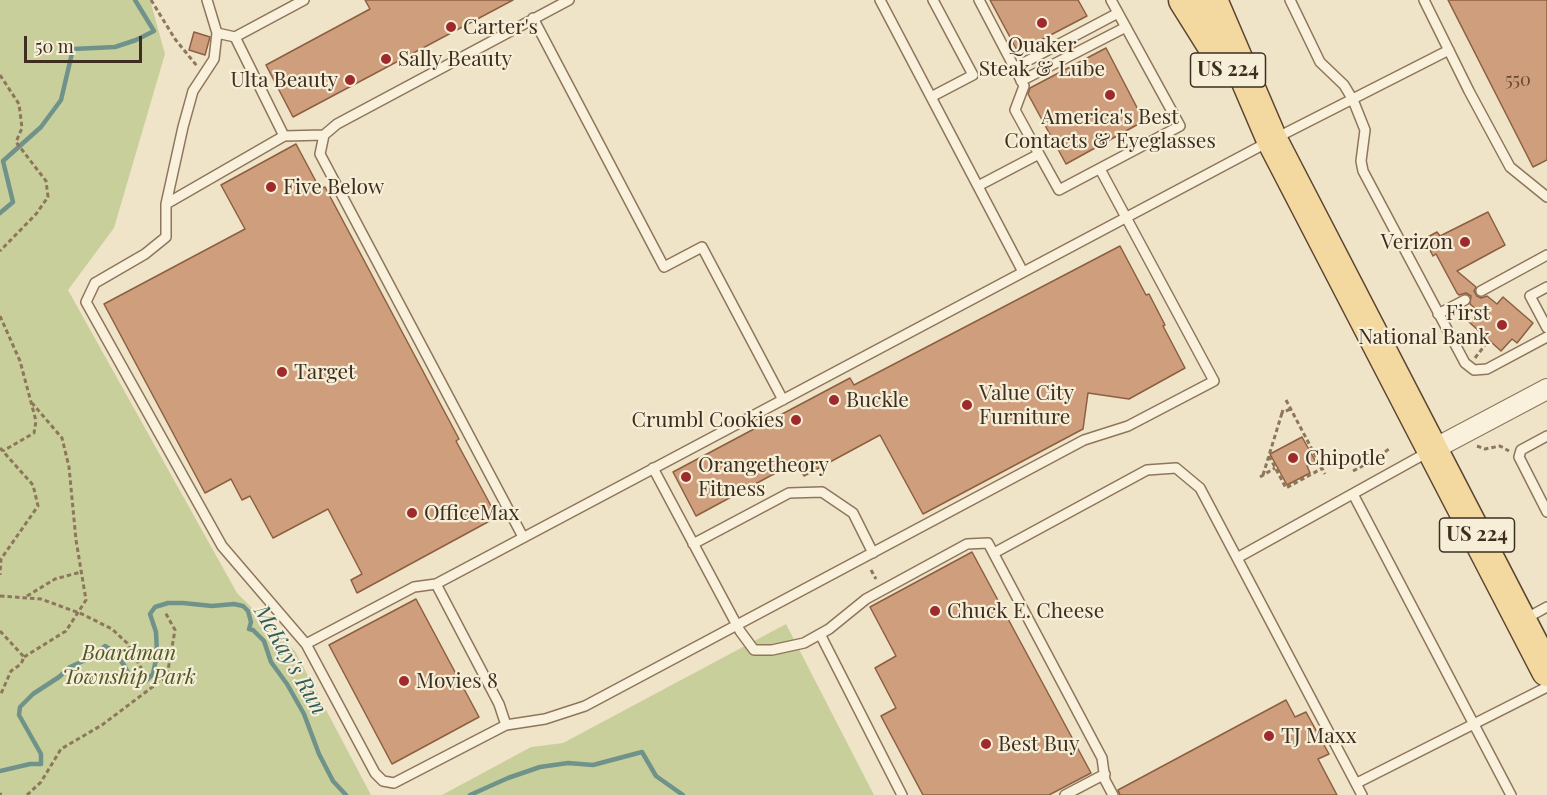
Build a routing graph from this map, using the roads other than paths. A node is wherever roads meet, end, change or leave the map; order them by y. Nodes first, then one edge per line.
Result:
1 (207, 0) edge
2 (304, 0) edge
3 (569, 0) edge
4 (880, 0) edge
5 (933, 0) edge
6 (979, 0) edge
7 (1111, 0) edge
8 (1184, 0) edge
9 (1212, 0) edge
10 (1290, 0) edge
11 (1424, 0) edge
12 (1118, 13) junction
13 (533, 18) junction
14 (1126, 27) junction
15 (217, 33) junction
16 (235, 37) junction
17 (1449, 50) junction
18 (1014, 68) junction
19 (1021, 81) junction
20 (931, 97) junction
21 (1353, 100) junction
22 (324, 135) junction
23 (284, 136) junction
24 (1272, 140) junction
25 (1039, 154) junction
26 (1100, 169) junction
27 (978, 186) junction
28 (1543, 189) edge
29 (1547, 197) edge
30 (166, 204) junction
31 (1126, 218) junction
32 (1547, 255) edge
33 (1023, 272) junction
34 (1547, 286) edge
35 (1481, 291) dead end
36 (1465, 300) dead end
37 (1438, 314) junction
38 (1547, 328) edge
39 (1547, 337) edge
40 (1547, 388) edge
41 (783, 400) junction
42 (1547, 436) edge
43 (1432, 450) junction
44 (653, 468) junction
45 (1353, 494) junction
46 (1547, 512) edge
47 (523, 537) junction
48 (693, 544) junction
49 (873, 552) junction
50 (994, 553) junction
51 (1237, 558) junction
52 (436, 584) junction
53 (1547, 607) edge
54 (1521, 621) junction
55 (737, 625) junction
56 (820, 634) junction
57 (306, 644) junction
58 (1547, 670) edge
59 (1547, 687) edge
60 (1473, 724) junction
61 (506, 725) junction
62 (1104, 774) junction
63 (1357, 783) junction
64 (902, 795) edge
65 (1065, 795) edge
66 (1113, 795) edge
67 (1362, 795) edge
68 (1511, 795) edge

1 - 15 lane
2 - 16 lane
3 - 13 lane
4 - 20 lane
5 - 20 lane
6 - 18 lane
7 - 12 lane
8 - 24 main road, US 224
9 - 24 main road, US 224
10 - 21 lane
11 - 17 lane
12 - 14 lane
12 - 18 lane
13 - 22 lane
13 - 41 lane
14 - 19 lane
14 - 26 lane
15 - 16 lane
15 - 30 lane
16 - 23 lane
17 - 21 lane
17 - 28 lane
18 - 19 lane
19 - 25 lane
20 - 27 lane
21 - 24 lane
21 - 37 lane
22 - 23 lane
22 - 47 lane
23 - 30 lane
24 - 31 lane
24 - 43 main road, US 224
25 - 26 lane
25 - 27 lane
26 - 31 lane
27 - 33 lane
28 - 29 lane
30 - 57 lane
31 - 33 lane
31 - 49 lane
32 - 35 lane
33 - 41 lane
34 - 38 lane
36 - 37 lane
37 - 39 lane
40 - 43 street
41 - 44 lane
42 - 46 lane
43 - 45 lane
43 - 54 main road, US 224
44 - 47 lane
44 - 48 lane
45 - 51 lane
45 - 60 lane
47 - 52 lane
48 - 49 lane
48 - 55 lane
49 - 55 lane
50 - 51 lane
50 - 56 lane
50 - 62 lane
51 - 63 lane
52 - 57 lane
52 - 61 lane
53 - 54 lane
54 - 58 main road, US 224
55 - 56 lane
55 - 61 lane
56 - 64 lane
57 - 61 lane
59 - 60 lane
60 - 63 lane
60 - 68 lane
62 - 65 lane
62 - 66 lane
63 - 67 lane

